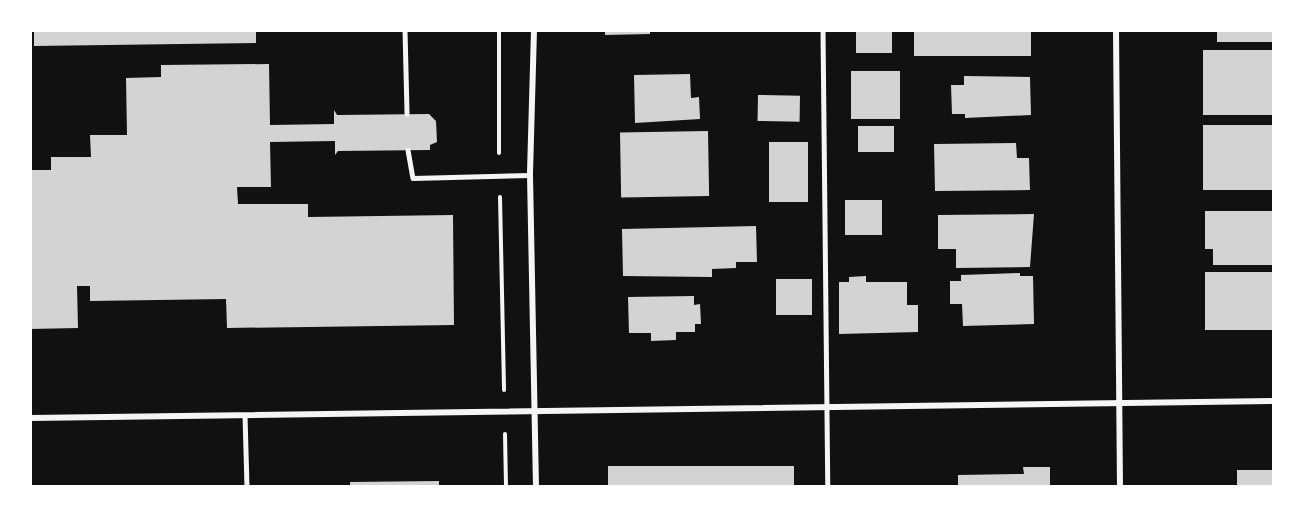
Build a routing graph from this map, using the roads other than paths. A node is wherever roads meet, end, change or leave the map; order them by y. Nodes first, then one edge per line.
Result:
1 (405, 30) edge
2 (534, 30) edge
3 (823, 30) edge
4 (1116, 30) edge
5 (407, 114) dead end
6 (408, 150) dead end
7 (530, 175) junction
8 (1274, 401) edge
9 (1119, 405) junction
10 (827, 406) junction
11 (535, 409) junction
12 (245, 415) junction
13 (30, 418) edge
14 (247, 487) edge
15 (536, 487) edge
16 (828, 487) edge
17 (1120, 487) edge

1 - 5 lane
2 - 7 street
3 - 10 lane
4 - 9 street
6 - 7 lane
7 - 11 street
8 - 9 street
9 - 10 street
9 - 17 street
10 - 11 street
10 - 16 lane
11 - 12 street
11 - 15 street
12 - 13 street
12 - 14 lane

